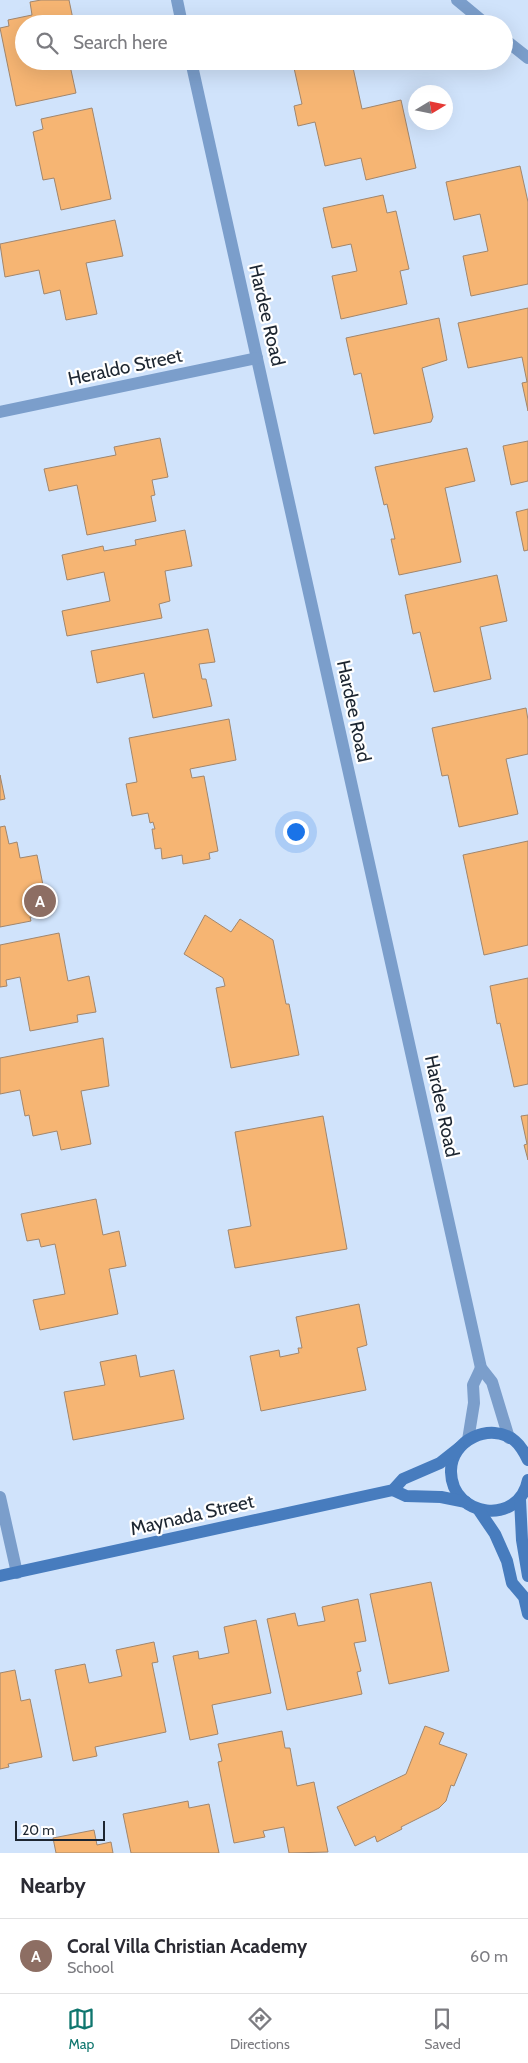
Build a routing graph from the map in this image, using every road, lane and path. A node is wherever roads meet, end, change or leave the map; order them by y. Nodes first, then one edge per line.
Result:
1 (177, 0) edge
2 (457, 0) edge
3 (180, 15) edge
4 (475, 15) edge
5 (513, 46) edge
6 (528, 58) edge
7 (192, 70) edge
8 (257, 358) junction
9 (0, 412) edge
10 (481, 1368) junction
11 (518, 1443) edge
12 (463, 1444) junction
13 (528, 1460) edge
14 (528, 1484) edge
15 (393, 1490) junction
16 (0, 1497) edge
17 (520, 1498) junction
18 (466, 1502) junction
19 (478, 1509) junction
20 (16, 1573) junction
21 (0, 1576) edge
22 (528, 1576) edge
23 (528, 1584) edge
24 (524, 1597) junction
25 (528, 1614) edge

1 - 3 street
2 - 4 street
5 - 6 street
7 - 8 street, Hardee Road
8 - 9 street, Heraldo Street
8 - 10 street, Hardee Road
10 - 11 street, Hardee Road
10 - 12 street
11 - 12 street, Maynada Street
11 - 13 street
12 - 15 street, Maynada Street
12 - 18 street
14 - 17 street
15 - 18 street, Maynada Street
15 - 20 street, Maynada Street
16 - 20 street
17 - 19 street
17 - 22 street
18 - 19 street
19 - 24 street
20 - 21 street, Maynada Street
23 - 24 street
24 - 25 street

